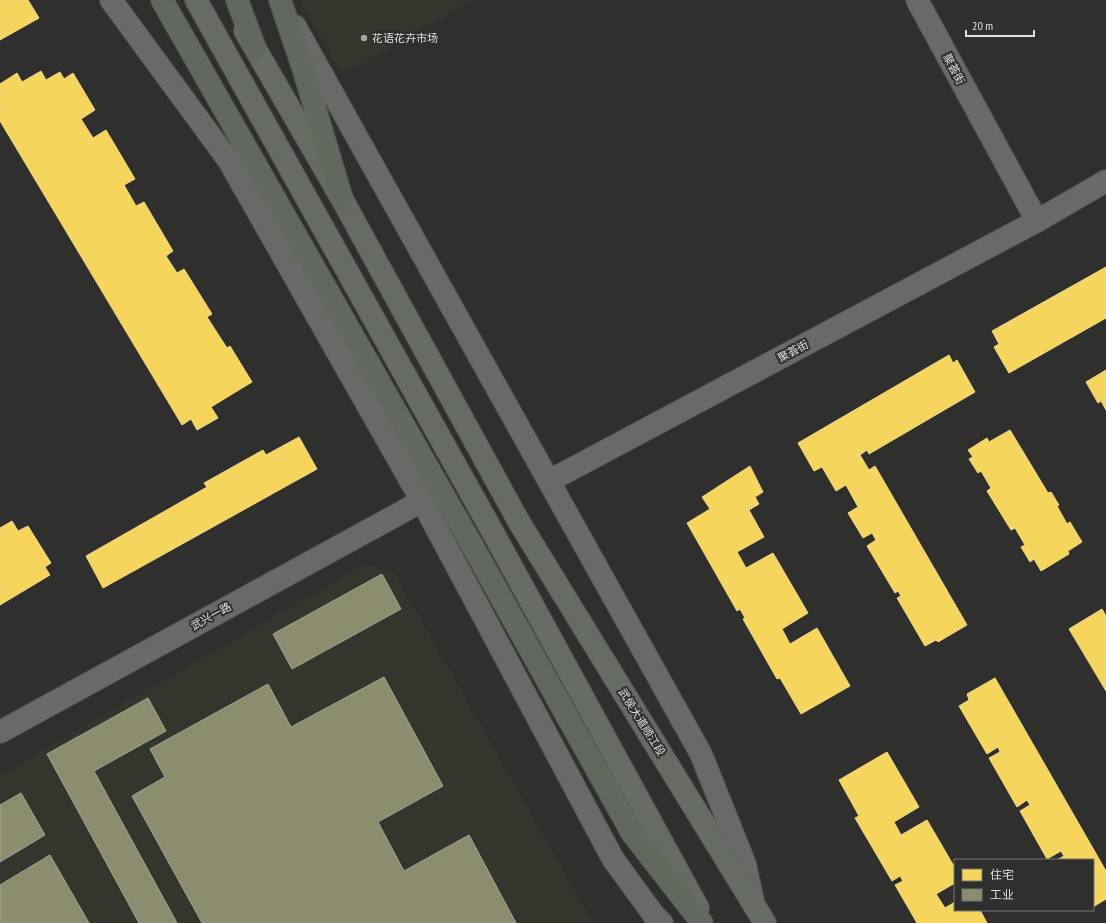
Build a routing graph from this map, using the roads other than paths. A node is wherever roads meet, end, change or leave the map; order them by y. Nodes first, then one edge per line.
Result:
1 (111, 0) edge
2 (162, 0) edge
3 (196, 0) edge
4 (228, 0) edge
5 (238, 0) edge
6 (280, 0) edge
7 (917, 0) edge
8 (255, 48) junction
9 (1106, 181) edge
10 (342, 199) junction
11 (1037, 222) junction
12 (549, 481) junction
13 (422, 501) junction
14 (0, 732) edge
15 (759, 914) edge
16 (662, 923) edge
17 (702, 923) edge
18 (706, 923) edge

1 - 13 street
2 - 17 highway
3 - 18 main road
4 - 8 main road, 武侯大道顺江段
5 - 8 highway
6 - 10 highway
6 - 12 street
7 - 11 street, 聚荟街
8 - 10 main road, 武侯大道顺江段
9 - 11 street, 聚荟街
10 - 15 main road, 武侯大道顺江段
11 - 12 street, 聚荟街
12 - 15 street
13 - 14 street, 武兴一路
13 - 16 street

